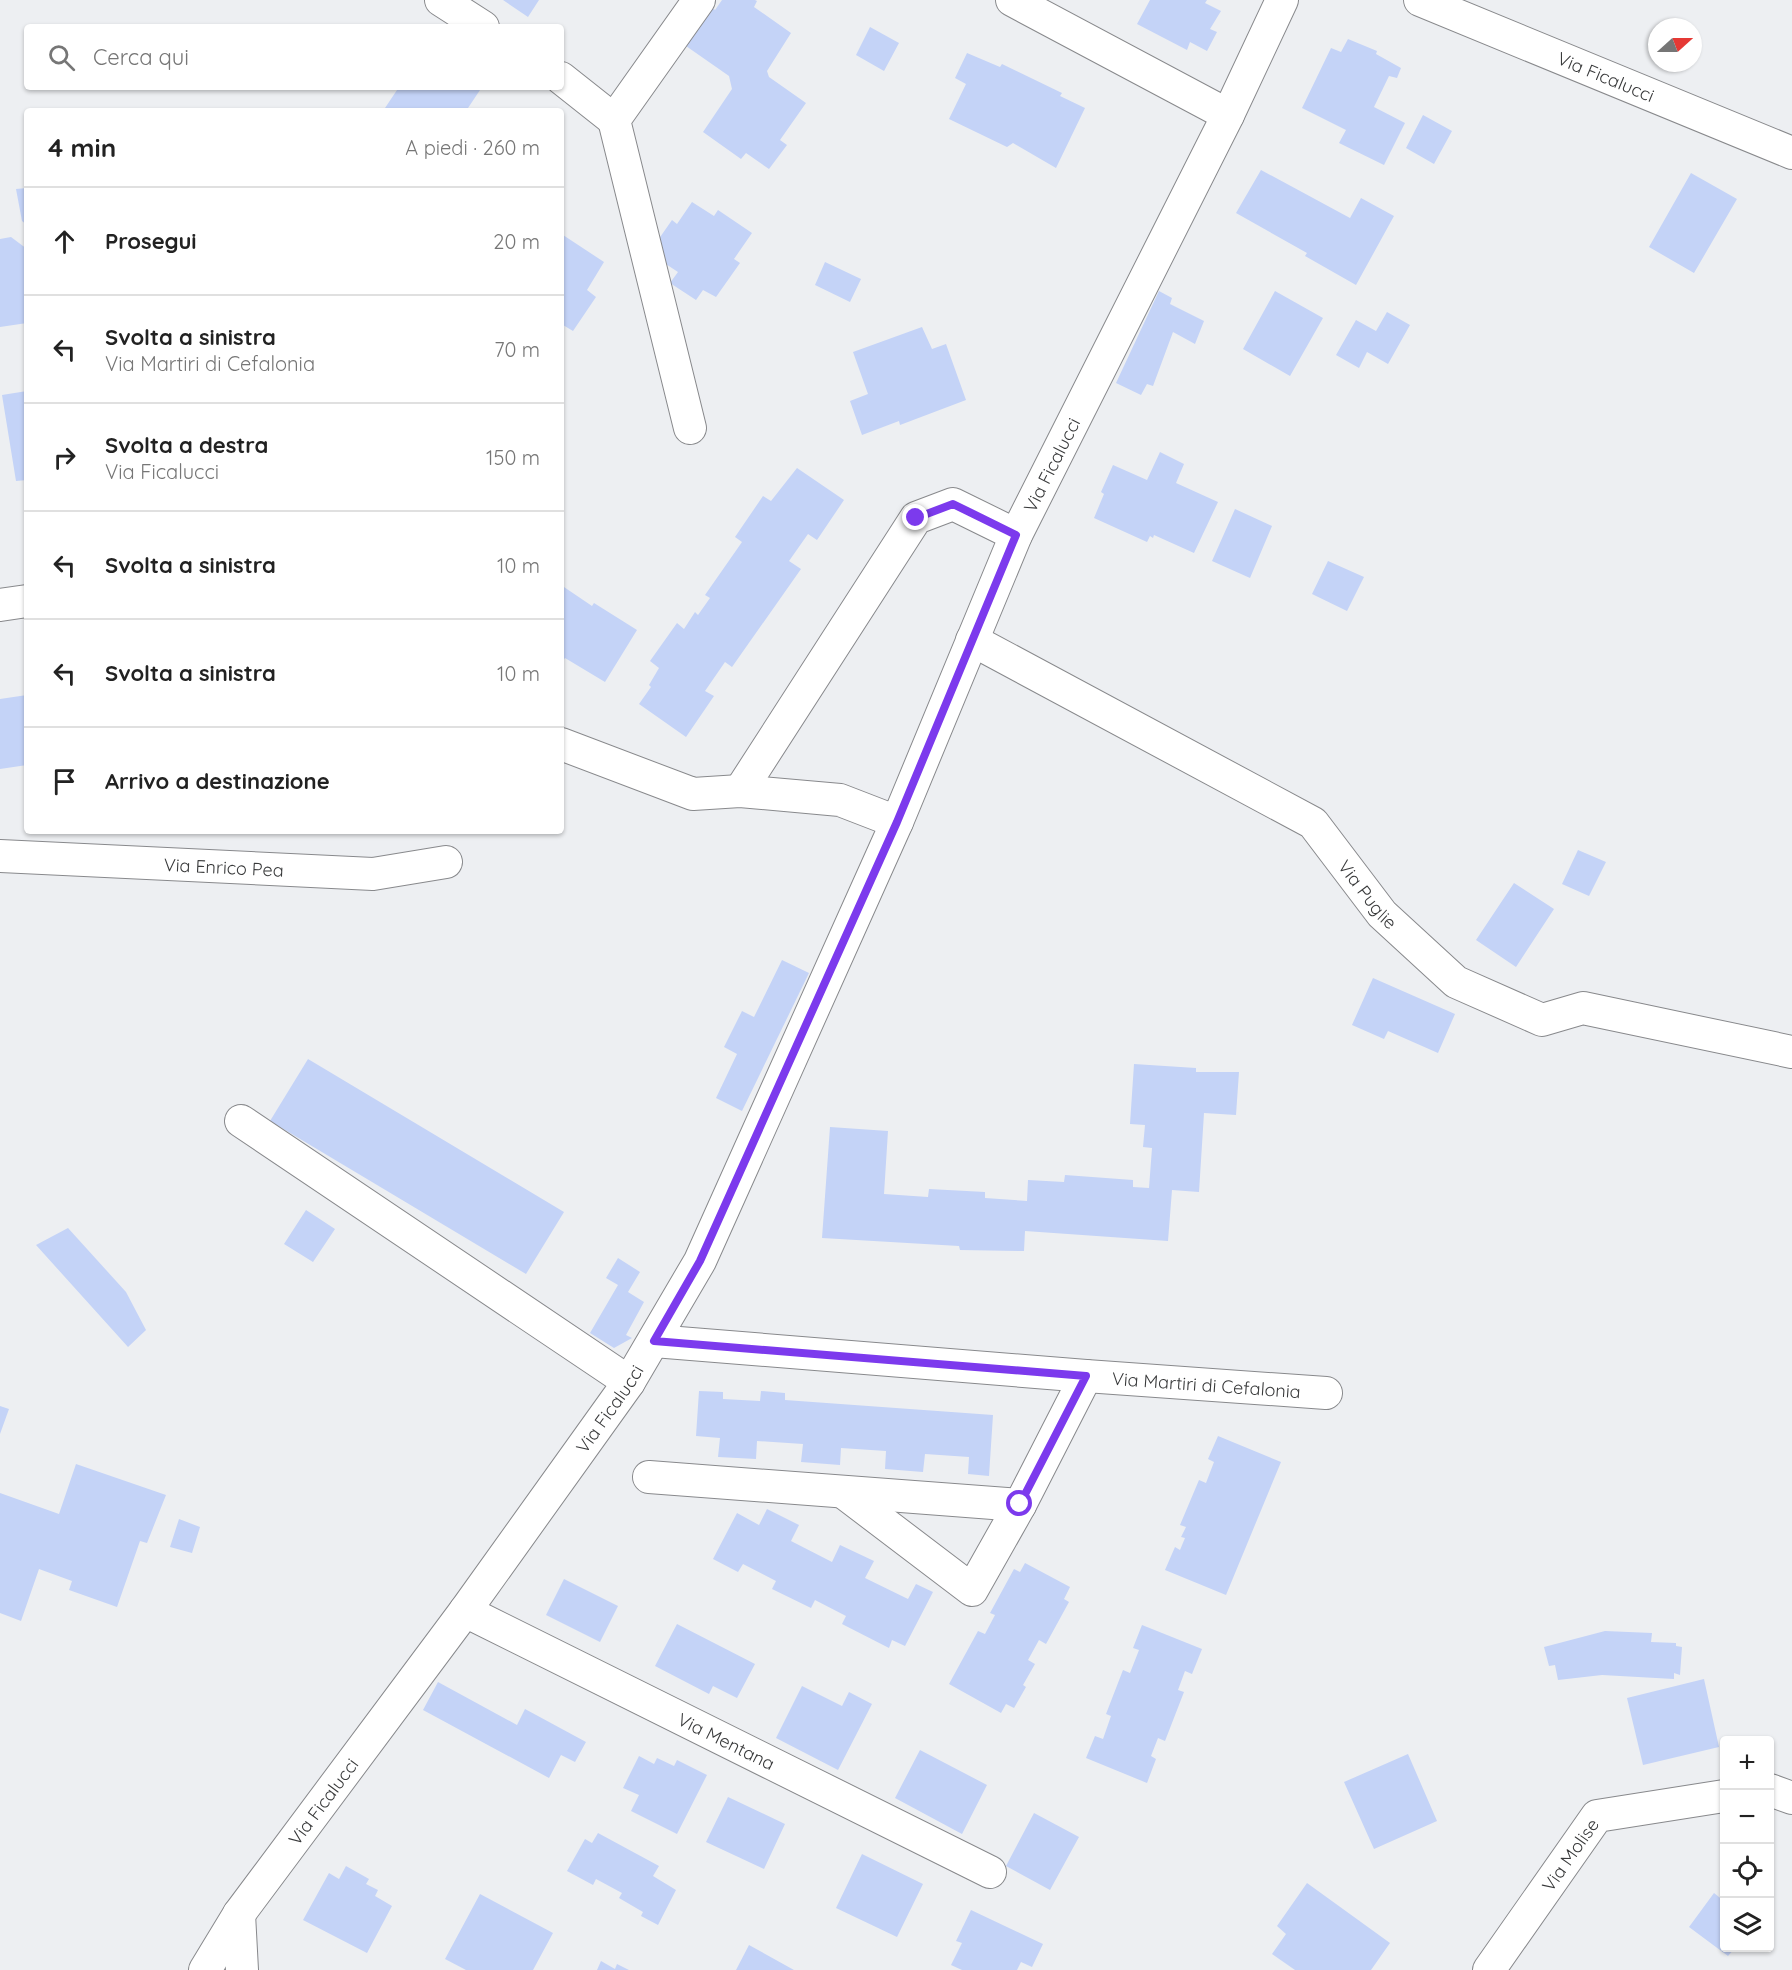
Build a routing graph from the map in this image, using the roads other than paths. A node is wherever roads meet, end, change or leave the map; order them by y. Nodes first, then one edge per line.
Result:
1 (441, 0) edge
2 (699, 0) edge
3 (1012, 0) edge
4 (1282, 0) edge
5 (1420, 0) edge
6 (478, 24) edge
7 (564, 80) edge
8 (1228, 115) junction
9 (614, 120) junction
10 (1792, 153) edge
11 (690, 428) dead end
12 (1016, 535) junction
13 (24, 601) edge
14 (0, 605) edge
15 (972, 640) junction
16 (564, 745) edge
17 (740, 791) junction
18 (897, 822) junction
19 (0, 856) edge
20 (446, 862) dead end
21 (1792, 1052) edge
22 (241, 1121) dead end
23 (654, 1341) junction
24 (1086, 1376) junction
25 (629, 1382) junction
26 (1326, 1393) dead end
27 (650, 1477) dead end
28 (843, 1492) junction
29 (1020, 1504) junction
30 (465, 1611) junction
31 (1774, 1791) edge
32 (1720, 1798) edge
33 (1792, 1798) edge
34 (990, 1872) dead end
35 (239, 1914) junction
36 (205, 1970) edge
37 (242, 1970) edge
38 (1489, 1970) edge

1 - 6 street
2 - 9 street
3 - 8 street
4 - 8 street, Via Ficalucci
5 - 10 street, Via Ficalucci
7 - 9 street
8 - 12 street, Via Ficalucci
9 - 11 street
12 - 15 street, Via Ficalucci
12 - 17 street
13 - 14 street
15 - 18 street, Via Ficalucci
15 - 21 street, Via Puglie
16 - 17 street
17 - 18 street
18 - 23 street, Via Ficalucci
19 - 20 street, Via Enrico Pea
22 - 25 street
23 - 24 street, Via Martiri di Cefalonia
23 - 25 street, Via Ficalucci
24 - 26 street, Via Martiri di Cefalonia
24 - 29 street
25 - 30 street, Via Ficalucci
27 - 28 street
28 - 29 street
28 - 29 street
30 - 34 street, Via Mentana
30 - 35 street, Via Ficalucci
31 - 33 street
32 - 38 street, Via Molise
35 - 36 street, Via Ficalucci
35 - 37 street

